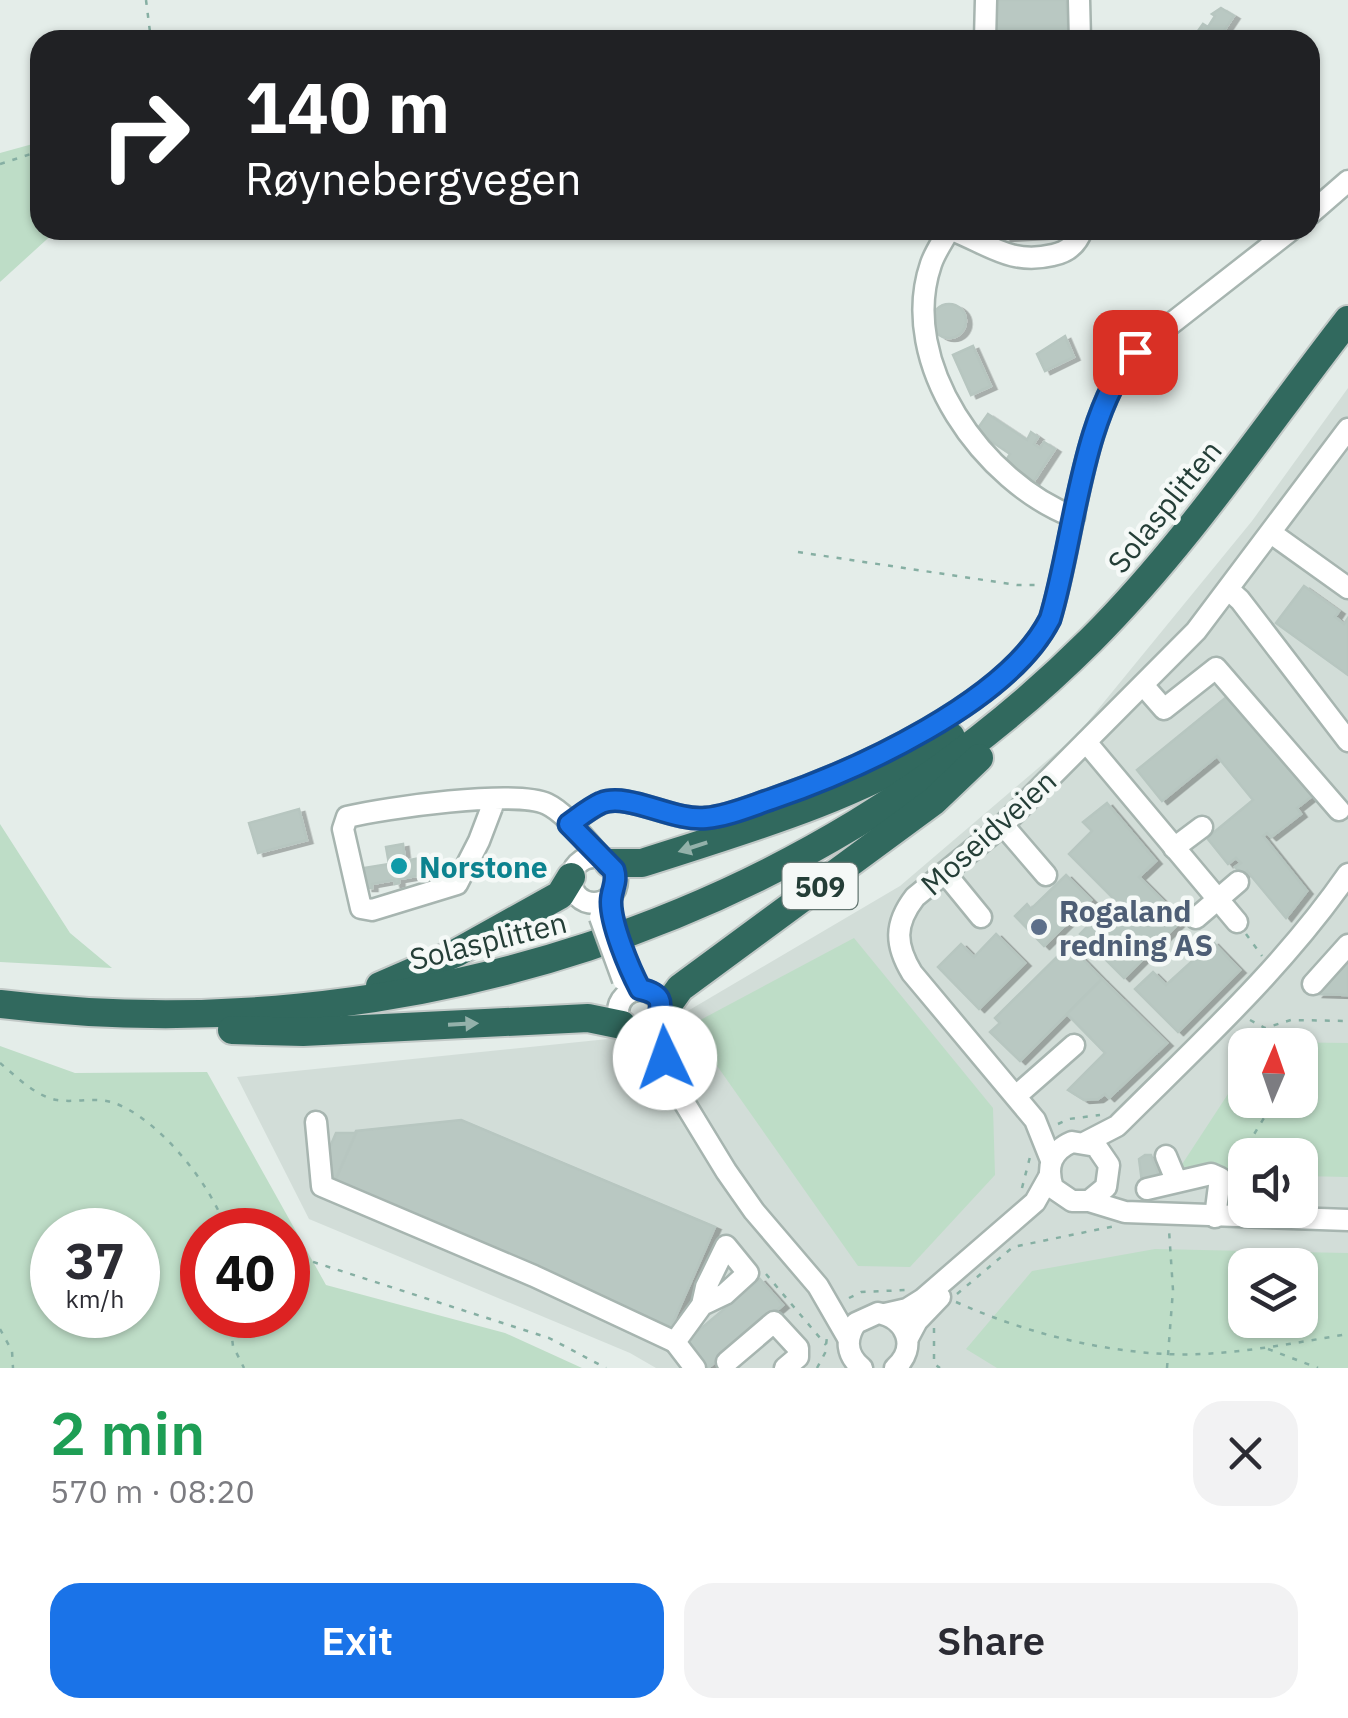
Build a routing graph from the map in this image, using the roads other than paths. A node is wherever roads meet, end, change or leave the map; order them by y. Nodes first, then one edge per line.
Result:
1 (986, 0) edge
2 (1079, 0) edge
3 (985, 30) edge
4 (1080, 30) edge
5 (1348, 181) edge
6 (1320, 205) edge
7 (945, 240) edge
8 (973, 240) edge
9 (1079, 240) edge
10 (1279, 240) edge
11 (1348, 320) edge
12 (1348, 346) edge
13 (1348, 429) edge
14 (1074, 517) junction
15 (1271, 534) junction
16 (1348, 588) edge
17 (1229, 590) junction
18 (1088, 643) junction
19 (1143, 685) junction
20 (1348, 740) edge
21 (1086, 742) junction
22 (978, 758) junction
23 (495, 799) junction
24 (1339, 810) dead end
25 (569, 824) junction
26 (1003, 824) junction
27 (1202, 827) dead end
28 (1174, 848) junction
29 (606, 861) junction
30 (945, 873) junction
31 (572, 874) junction
32 (1348, 874) edge
33 (1046, 875) dead end
34 (1238, 882) dead end
35 (1348, 890) edge
36 (1217, 901) junction
37 (604, 906) junction
38 (981, 917) dead end
39 (1196, 918) dead end
40 (1237, 922) road end
41 (1348, 944) edge
42 (1314, 984) dead end
43 (629, 1000) junction
44 (0, 1004) edge
45 (0, 1014) edge
46 (660, 1019) junction
47 (228, 1022) junction
48 (1074, 1045) dead end
49 (1016, 1096) junction
50 (316, 1122) dead end
51 (700, 1130) junction
52 (1036, 1130) junction
53 (1079, 1142) junction
54 (1166, 1156) dead end
55 (1050, 1168) junction
56 (1109, 1171) junction
57 (1176, 1180) junction
58 (1147, 1190) dead end
59 (1080, 1201) junction
60 (1164, 1216) junction
61 (1215, 1217) junction
62 (1348, 1220) edge
63 (818, 1286) junction
64 (702, 1305) junction
65 (878, 1314) junction
66 (675, 1342) junction
67 (908, 1343) junction
68 (845, 1352) edge
69 (727, 1362) dead end
70 (695, 1368) edge
71 (785, 1368) edge
72 (894, 1368) edge
73 (923, 1368) edge

1 - 3 street
2 - 4 street
5 - 6 street
7 - 14 street
8 - 9 street
10 - 14 street
11 - 18 highway, Solasplitten / 509
12 - 22 highway, Solasplitten / 509
13 - 15 street, Moseidveien
14 - 25 street
15 - 16 street
15 - 17 street, Moseidveien
17 - 19 street, Moseidveien
17 - 20 street
18 -> 29 highway, 509
18 - 47 highway, Solasplitten / 509
19 - 21 street, Moseidveien
19 - 24 street
21 - 26 street, Moseidveien
21 - 28 street
22 - 46 highway, 509
22 - 47 highway, Solasplitten / 509
23 - 23 street
23 - 25 street
25 - 29 street
25 - 31 street
26 - 30 street, Moseidveien
26 - 33 street
27 - 28 street
28 - 36 street
29 - 31 street
29 - 37 street
30 - 38 street
30 - 49 street, Moseidveien
31 - 37 street
31 - 47 highway, 509
32 - 53 street
34 - 36 street
35 - 56 street
36 - 39 street
36 - 40 street
37 - 43 street, bridge
41 - 42 street
43 - 46 street
43 - 46 street
47 -> 43 highway, 509
43 - 51 street
44 - 47 highway, Solasplitten / 509
45 - 47 highway, Solasplitten / 509
46 - 51 street
48 - 49 street
49 - 52 street, Moseidveien
50 - 66 street
51 - 63 street
52 - 53 street
52 - 55 street
53 - 55 street
53 - 56 street
54 - 57 street
55 - 59 street
55 - 65 street
56 - 59 street
56 - 60 street
57 - 58 street
57 - 61 street
59 - 60 street
59 - 67 street
60 - 61 street
61 - 62 street
63 - 65 street
63 - 68 street
64 - 64 street
64 - 66 street
65 - 67 street
65 - 68 street
66 - 70 street
67 - 72 street
67 - 73 street
69 - 71 street

